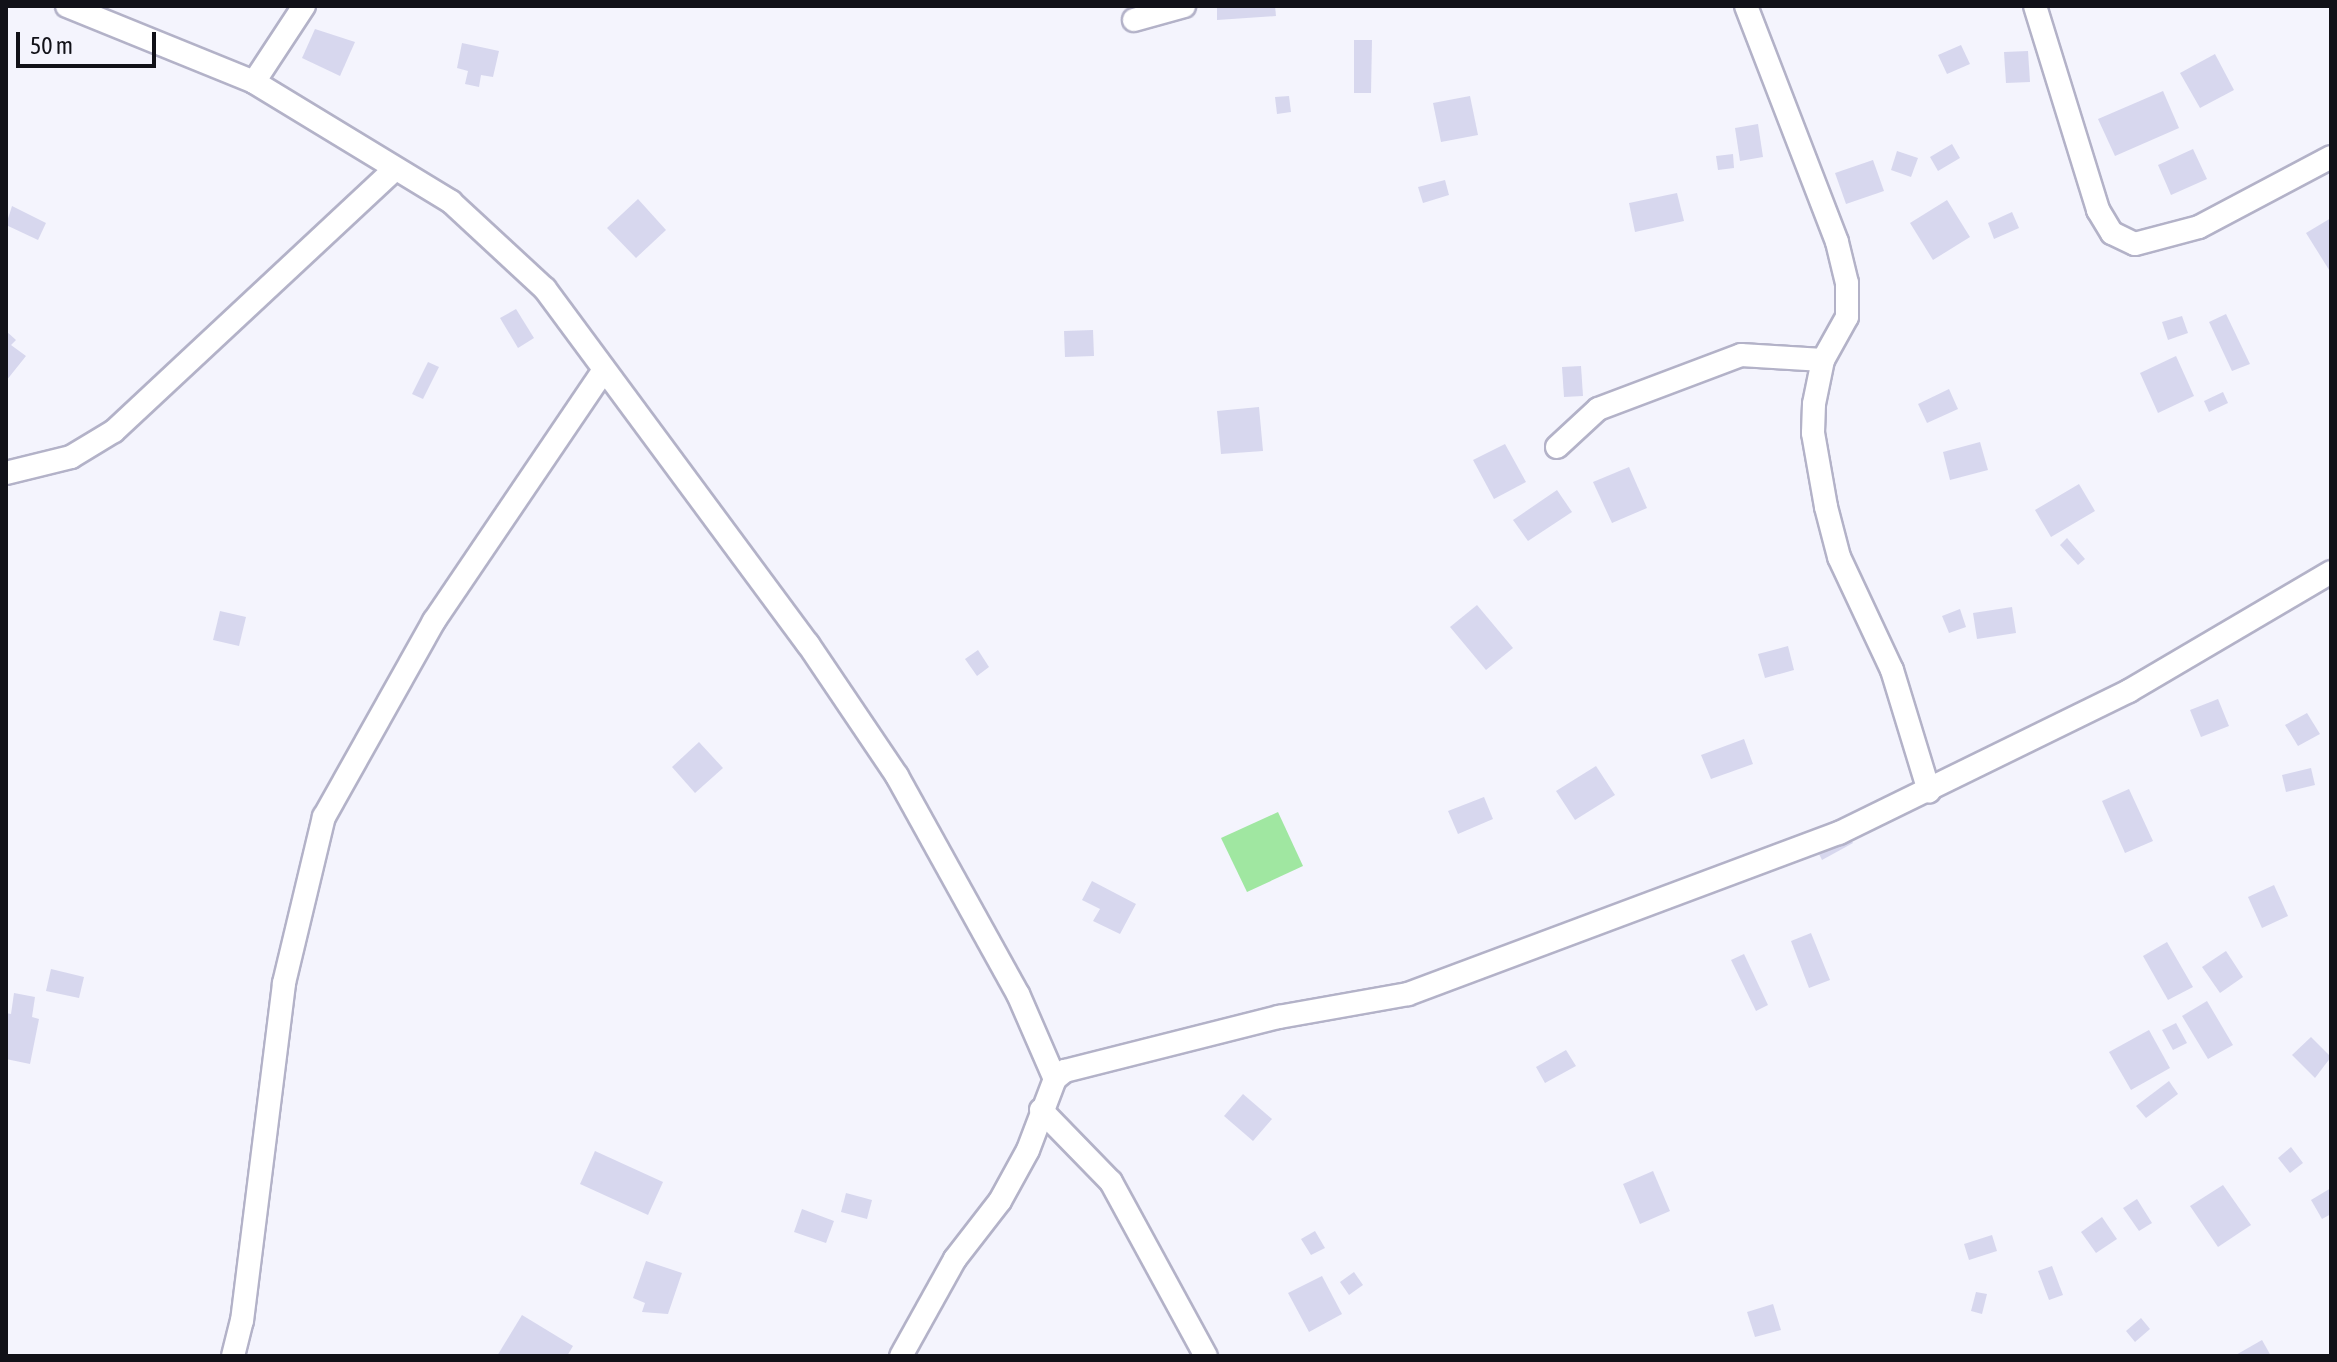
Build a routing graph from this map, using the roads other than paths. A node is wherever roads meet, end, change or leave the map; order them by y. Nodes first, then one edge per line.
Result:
1 (67, 6) edge
2 (304, 6) edge
3 (1184, 6) edge
4 (1746, 6) edge
5 (2035, 6) edge
6 (1134, 20) dead end
7 (254, 82) junction
8 (2331, 157) edge
9 (393, 171) junction
10 (1823, 360) junction
11 (604, 370) junction
12 (1557, 447) dead end
13 (6, 473) edge
14 (2331, 572) edge
15 (1929, 791) junction
16 (1055, 1079) junction
17 (1041, 1110) junction
18 (233, 1356) edge
19 (901, 1356) edge
20 (1206, 1356) edge

1 - 7 street
2 - 7 street
3 - 6 street
4 - 10 street
5 - 8 street
7 - 9 street
9 - 11 street
9 - 13 street
10 - 12 street
10 - 15 street
11 - 16 street
11 - 18 street
14 - 15 street
15 - 16 street
16 - 17 street
17 - 19 street
17 - 20 street

